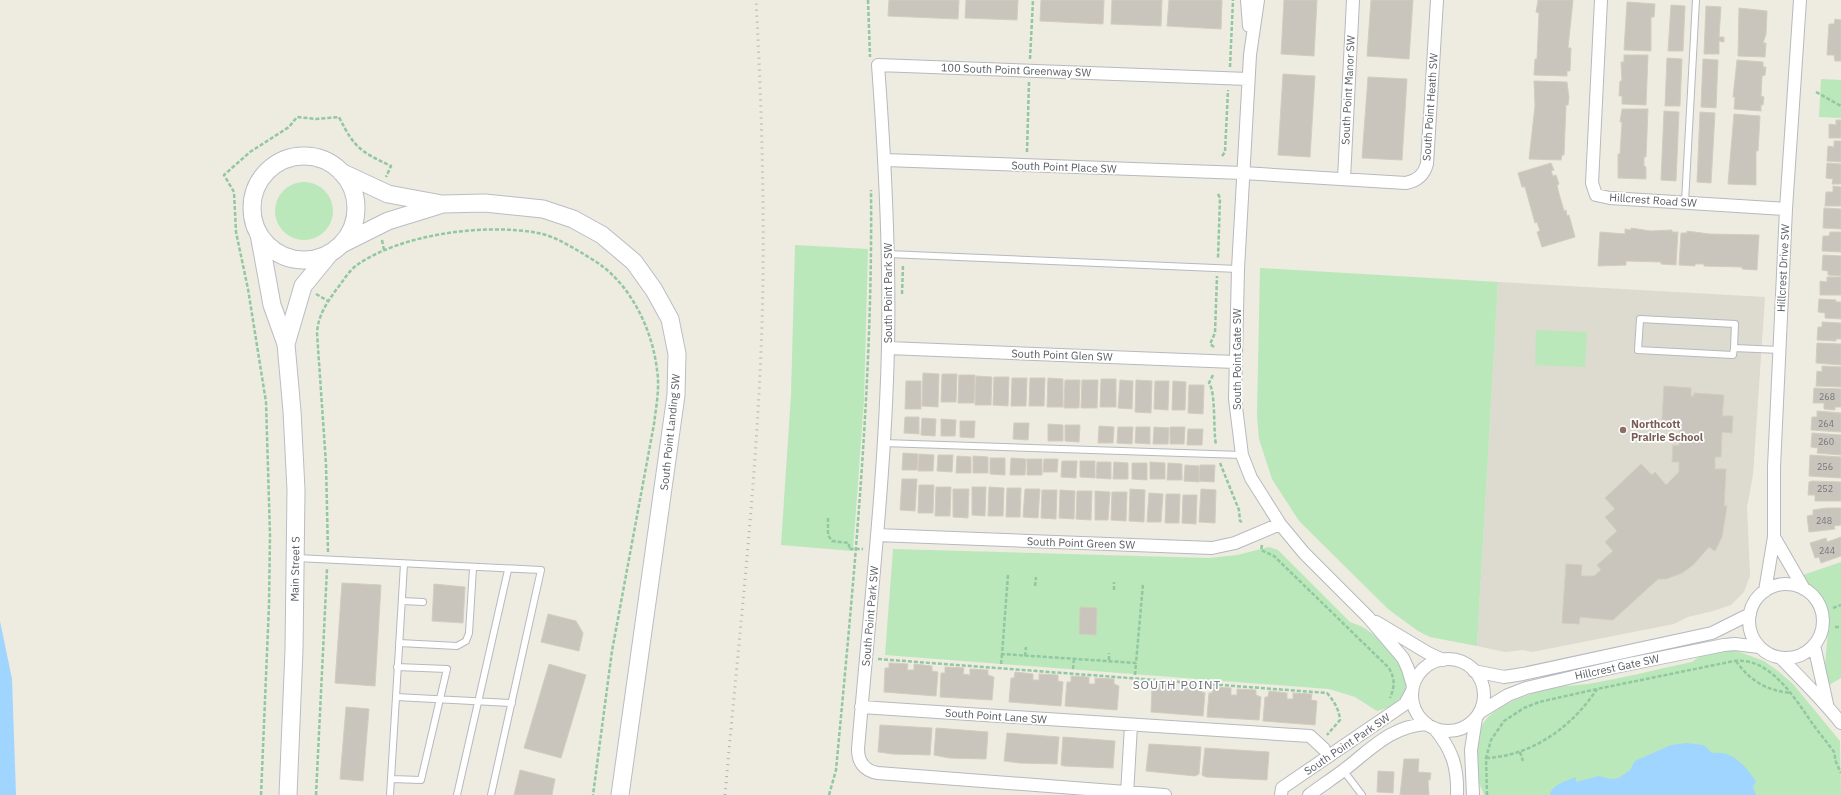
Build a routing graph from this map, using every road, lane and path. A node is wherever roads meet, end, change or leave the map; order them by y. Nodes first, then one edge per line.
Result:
1 (1033, 0) edge
2 (1248, 0) edge
3 (1258, 0) edge
4 (1353, 0) edge
5 (1437, 0) edge
6 (1601, 0) edge
7 (1696, 0) edge
8 (1800, 0) edge
9 (1250, 55) junction
10 (1030, 62) dead end
11 (1248, 79) junction
12 (1029, 82) dead end
13 (1816, 92) dead end
14 (1841, 106) edge
15 (1027, 152) dead end
16 (885, 160) junction
17 (341, 172) junction
18 (1243, 173) junction
19 (1344, 179) junction
20 (380, 190) junction
21 (1685, 202) junction
22 (442, 204) junction
23 (1786, 209) junction
24 (378, 226) junction
25 (259, 234) junction
26 (872, 240) dead end
27 (335, 249) junction
28 (384, 250) junction
29 (888, 254) junction
30 (1238, 269) junction
31 (286, 344) junction
32 (888, 348) junction
33 (1734, 348) junction
34 (1780, 350) junction
35 (1235, 362) junction
36 (883, 443) junction
37 (1242, 455) junction
38 (828, 518) dead end
39 (1280, 524) junction
40 (877, 535) junction
41 (1774, 537) junction
42 (1262, 546) dead end
43 (857, 549) junction
44 (863, 549) dead end
45 (295, 558) junction
46 (327, 559) junction
47 (404, 564) junction
48 (473, 568) junction
49 (508, 570) junction
50 (1008, 575) dead end
51 (1036, 577) dead end
52 (1114, 582) dead end
53 (1143, 584) dead end
54 (1035, 586) dead end
55 (1804, 589) junction
56 (1007, 590) junction
57 (1114, 590) dead end
58 (1003, 591) dead end
59 (1765, 592) junction
60 (402, 601) junction
61 (424, 602) dead end
62 (1841, 605) edge
63 (1833, 608) dead end
64 (1750, 614) junction
65 (1368, 616) junction
66 (1835, 627) dead end
67 (1841, 627) edge
68 (399, 643) junction
69 (1814, 645) junction
70 (1026, 647) dead end
71 (1759, 647) junction
72 (1109, 653) dead end
73 (1002, 654) junction
74 (1025, 656) junction
75 (1074, 658) junction
76 (1781, 658) junction
77 (878, 659) dead end
78 (1109, 660) junction
79 (1443, 660) junction
80 (1736, 661) junction
81 (1136, 663) junction
82 (1001, 664) dead end
83 (398, 667) junction
84 (1073, 669) dead end
85 (1474, 671) junction
86 (1135, 675) dead end
87 (1413, 689) junction
88 (1597, 689) junction
89 (1790, 693) junction
90 (396, 697) junction
91 (440, 699) junction
92 (478, 700) junction
93 (512, 702) junction
94 (1388, 703) dead end
95 (1827, 704) junction
96 (861, 707) junction
97 (1478, 715) junction
98 (1841, 724) edge
99 (1131, 725) junction
100 (1430, 726) junction
101 (1321, 746) joint
102 (1520, 752) junction
103 (1486, 758) junction
104 (1523, 761) dead end
105 (1343, 770) junction
106 (1841, 773) edge
107 (391, 779) junction
108 (1127, 793) edge
109 (261, 795) edge
110 (288, 795) edge
111 (316, 795) edge
112 (390, 795) edge
113 (457, 795) edge
114 (491, 795) edge
115 (593, 795) edge
116 (620, 795) edge
117 (830, 795) edge
118 (1165, 795) edge
119 (1281, 795) edge
120 (1309, 795) edge
121 (1362, 795) edge
122 (1456, 795) edge
123 (1473, 795) edge
124 (1487, 795) edge

1 - 10 path
2 - 9 street, South Point Gate SW
3 - 9 street, South Point Gate SW
4 - 19 street, South Point Manor SW
5 - 19 street, South Point Heath SW
6 - 21 street, Hillcrest Road SW
7 - 21 lane
8 - 23 street, Hillcrest Drive SW
9 - 11 street, South Point Gate SW
11 - 16 street, 100 South Point Greenway SW
11 - 18 street, South Point Gate SW
12 - 15 path
13 - 14 path
16 - 18 street, South Point Place SW
16 - 29 street, South Point Park SW
17 - 20 main road, South Point Landing SW
17 - 25 main road
17 - 27 main road
18 - 19 street, South Point Heath SW
18 - 30 street, South Point Gate SW
20 - 22 main road, South Point Landing SW
20 - 109 path
21 - 23 street, Hillcrest Road SW
22 - 24 main road, South Point Landing SW
22 - 116 main road, South Point Landing SW
23 - 34 street, Hillcrest Drive SW
24 - 27 main road, South Point Landing SW
24 - 28 path
25 - 27 main road
25 - 31 main road, Main Street S
26 - 43 path
27 - 31 main road, Main Street S
28 - 46 path
28 - 115 path
29 - 30 lane
29 - 32 street, South Point Park SW
30 - 35 street, South Point Gate SW
31 - 45 main road, Main Street S
32 - 35 street, South Point Glen SW
32 - 36 street, South Point Park SW
33 - 33 lane
33 - 34 lane
34 - 41 street, Hillcrest Drive SW
35 - 37 street, South Point Gate SW
36 - 37 lane
36 - 40 street, South Point Park SW
37 - 39 street, South Point Gate SW
38 - 43 path
39 - 40 street, South Point Green SW
39 - 65 street, South Point Gate SW
40 - 96 street, South Point Park SW
41 - 55 street, Hillcrest Drive SW
41 - 59 street, Hillcrest Drive SW
42 - 94 path
43 - 44 path
43 - 117 path
45 - 46 lane
45 - 110 main road, Main Street S
46 - 47 lane
46 - 111 path
47 - 48 lane
47 - 60 lane
48 - 49 lane
48 - 68 lane
49 - 92 lane
49 - 93 lane
50 - 56 path
51 - 54 path
52 - 57 path
53 - 81 path
55 - 59 street
55 - 69 street
56 - 58 path
56 - 73 path
59 - 64 street
60 - 61 lane
60 - 68 lane
62 - 63 path
64 - 71 street
64 - 85 street, Hillcrest Gate SW
65 - 79 street, South Point Gate SW
65 - 87 street, South Point Gate SW
66 - 67 path
68 - 83 lane
69 - 76 street
69 - 95 street
70 - 74 path
71 - 76 street
71 - 97 street, Hillcrest Gate SW
72 - 78 path
73 - 74 path
73 - 82 path
74 - 75 path
75 - 78 path
75 - 84 path
76 - 95 street
77 - 101 path
78 - 81 path
79 - 85 street
79 - 87 street
80 - 88 path
80 - 89 path
80 - 89 path
81 - 86 path
83 - 90 lane
83 - 91 lane
85 - 97 street
87 - 100 street
87 - 119 street, South Point Park SW
88 - 102 path
88 - 103 path
89 - 106 path
90 - 91 lane
90 - 107 lane
91 - 92 lane
91 - 107 lane
92 - 93 lane
92 - 113 lane
93 - 114 lane
95 - 98 street
96 - 99 street, South Point Lane SW
96 - 108 street, South Point Park SW
97 - 100 street
97 - 123 street
99 - 101 street, South Point Lane SW
99 - 108 street
100 - 105 street, South Point Park SW
100 - 122 street
102 - 103 path
102 - 104 path
103 - 124 path
105 - 120 street, South Point Park SW
105 - 121 lane
107 - 112 lane
108 - 118 street, South Point Park SW

